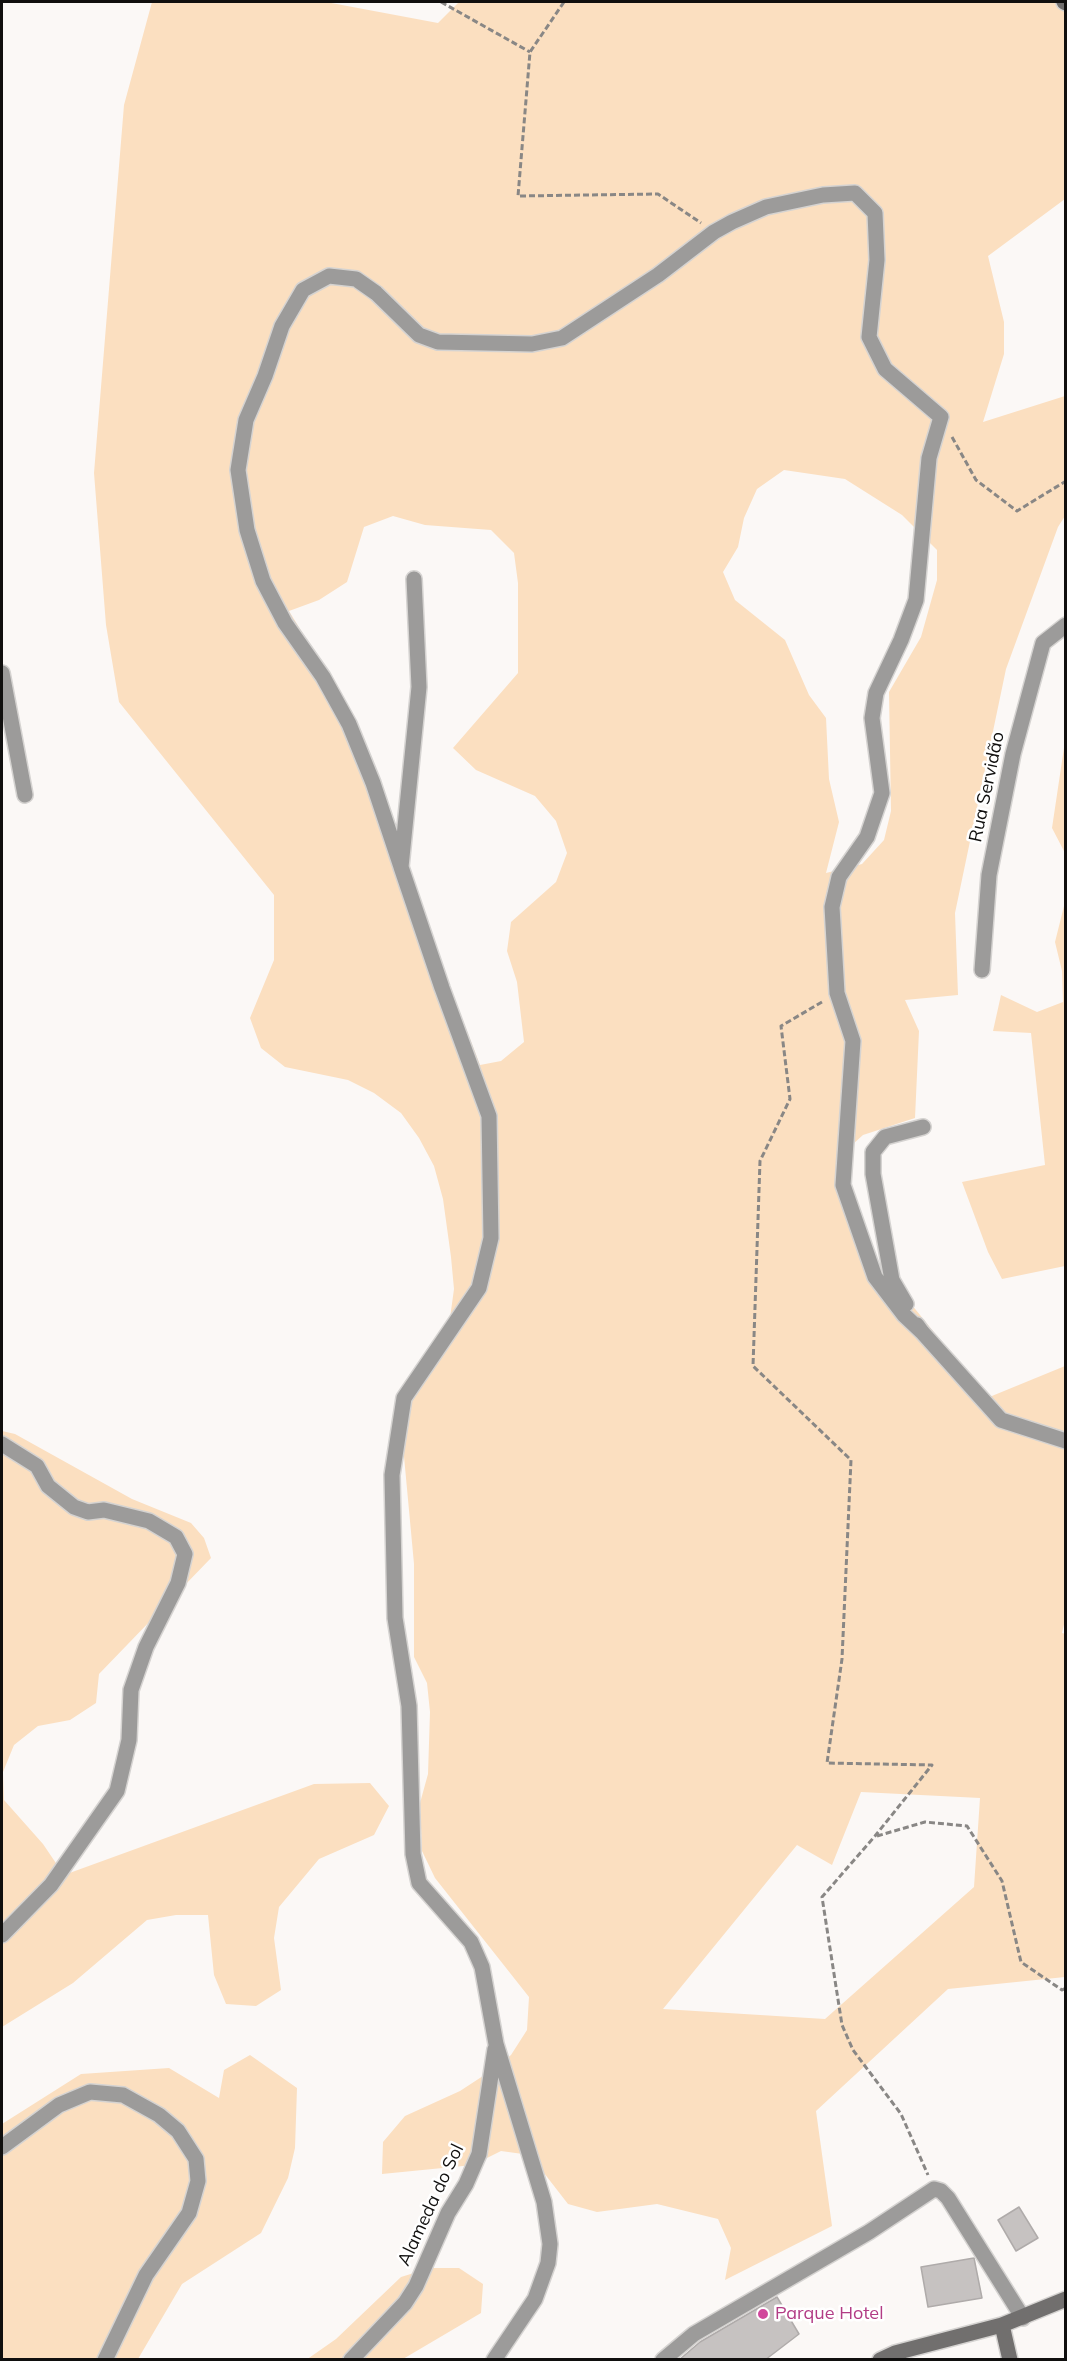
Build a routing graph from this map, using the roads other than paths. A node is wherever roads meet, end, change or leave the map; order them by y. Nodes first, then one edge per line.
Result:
1 (414, 579) dead end
2 (1065, 625) edge
3 (2, 673) edge
4 (25, 795) dead end
5 (401, 867) junction
6 (982, 970) dead end
7 (923, 1127) dead end
8 (922, 1332) junction
9 (1065, 1441) edge
10 (2, 1444) edge
11 (2, 1935) edge
12 (496, 2044) junction
13 (2, 2147) edge
14 (1065, 2299) edge
15 (1023, 2319) junction
16 (1002, 2325) junction
17 (105, 2360) edge
18 (351, 2360) edge
19 (494, 2360) edge
20 (663, 2360) edge
21 (880, 2360) edge
22 (1010, 2360) edge

1 - 5 street
2 - 6 street, Rua Servidão
3 - 4 street
5 - 8 street
5 - 12 street
7 - 8 street
8 - 9 street
10 - 11 street
12 - 18 street, Alameda do Sol
12 - 19 street
13 - 17 street
14 - 15 street
15 - 16 street
15 - 20 street
16 - 21 street
16 - 22 street

